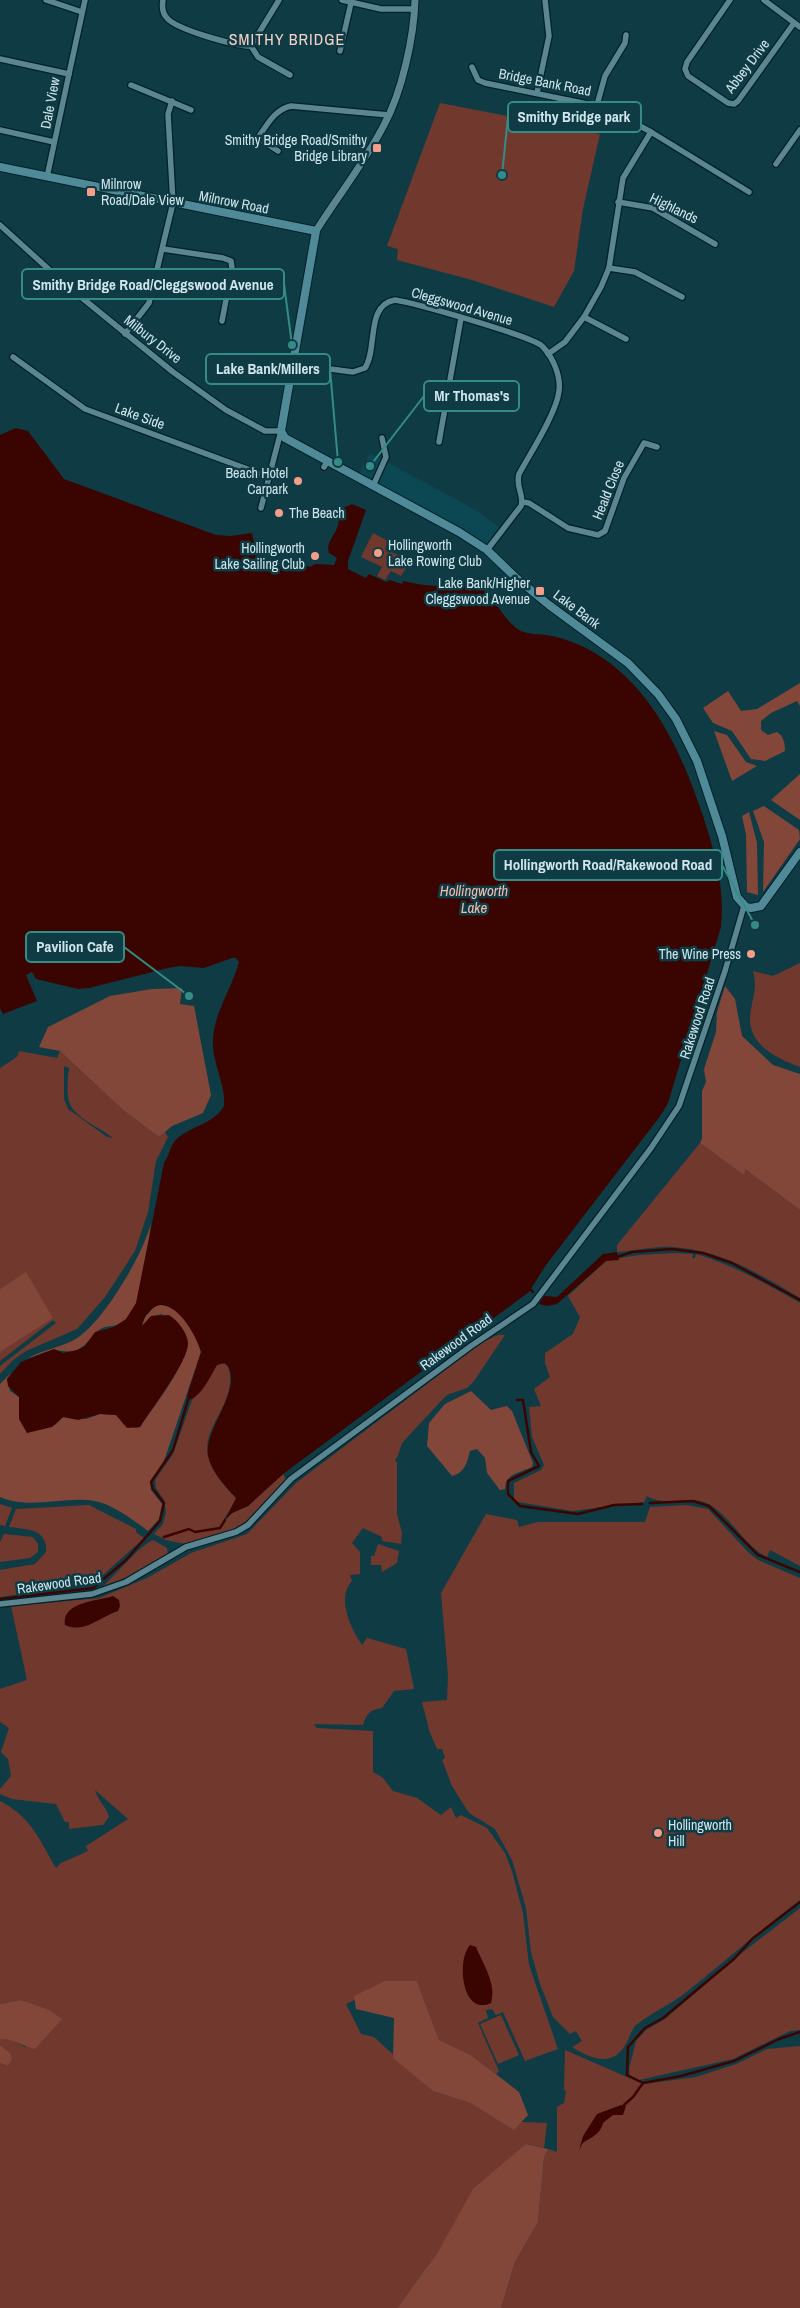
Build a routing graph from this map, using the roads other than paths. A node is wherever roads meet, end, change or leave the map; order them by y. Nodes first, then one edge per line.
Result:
1 (46, 0) edge
2 (85, 0) edge
3 (163, 0) edge
4 (279, 0) edge
5 (342, 0) edge
6 (415, 0) edge
7 (545, 0) edge
8 (730, 0) edge
9 (764, 0) edge
10 (351, 2) junction
11 (415, 9) junction
12 (82, 12) junction
13 (794, 23) junction
14 (800, 27) edge
15 (626, 35) dead end
16 (251, 46) junction
17 (340, 51) dead end
18 (0, 59) edge
19 (472, 68) dead end
20 (69, 74) junction
21 (290, 75) dead end
22 (131, 85) dead end
23 (537, 93) junction
24 (172, 101) junction
25 (597, 106) junction
26 (192, 110) dead end
27 (389, 115) junction
28 (0, 130) edge
29 (800, 130) edge
30 (651, 132) junction
31 (54, 142) junction
32 (278, 150) dead end
33 (776, 164) dead end
34 (0, 167) edge
35 (47, 177) junction
36 (749, 192) dead end
37 (618, 202) junction
38 (173, 203) junction
39 (0, 224) edge
40 (316, 231) junction
41 (715, 244) dead end
42 (163, 249) junction
43 (609, 268) junction
44 (682, 298) dead end
45 (584, 317) junction
46 (461, 318) junction
47 (222, 321) dead end
48 (125, 334) junction
49 (626, 340) dead end
50 (548, 354) junction
51 (13, 357) dead end
52 (293, 364) junction
53 (281, 431) junction
54 (382, 438) dead end
55 (439, 442) dead end
56 (657, 447) dead end
57 (269, 477) junction
58 (373, 486) junction
59 (523, 502) junction
60 (261, 508) dead end
61 (487, 550) junction
62 (800, 852) edge
63 (744, 906) junction
64 (0, 1604) edge

1 - 12 street
2 - 12 street
3 - 16 street
4 - 16 street
5 - 10 street
6 - 11 street
7 - 23 street
8 - 13 street, Abbey Drive
9 - 13 street
10 - 11 street
10 - 17 street
11 - 27 street
12 - 20 street
13 - 14 street
15 - 25 street
16 - 21 street
18 - 20 street, Dale View
19 - 23 street, Bridge Bank Road
20 - 31 street, Dale View
22 - 24 street
23 - 25 street, Bridge Bank Road
24 - 26 street
24 - 38 street
25 - 30 street, Bridge Bank Road
27 - 32 street
27 - 40 street
28 - 31 street
29 - 33 street
30 - 36 street, Bridge Bank Road
30 - 37 street
31 - 35 street, Dale View
34 - 35 main road, Milnrow Road
35 - 38 main road, Milnrow Road
37 - 41 street, Highlands
37 - 43 street
38 - 40 main road, Milnrow Road
38 - 42 street
39 - 48 street, Milbury Drive
40 - 52 main road
42 - 47 street
42 - 48 street
43 - 44 street
43 - 45 street
45 - 49 street
45 - 50 street
46 - 50 street, Cleggswood Avenue
46 - 52 street, Cleggswood Avenue
46 - 55 street
48 - 53 street, Milbury Drive
50 - 59 street
51 - 57 street, Lake Side
52 - 53 main road
53 - 57 street
53 - 58 main road, Lake Bank
54 - 58 street
56 - 59 street, Heald Close
57 - 60 street
58 - 61 main road, Lake Bank
59 - 61 street
61 - 63 main road, Lake Bank
62 - 63 main road
63 - 64 street, Rakewood Road

